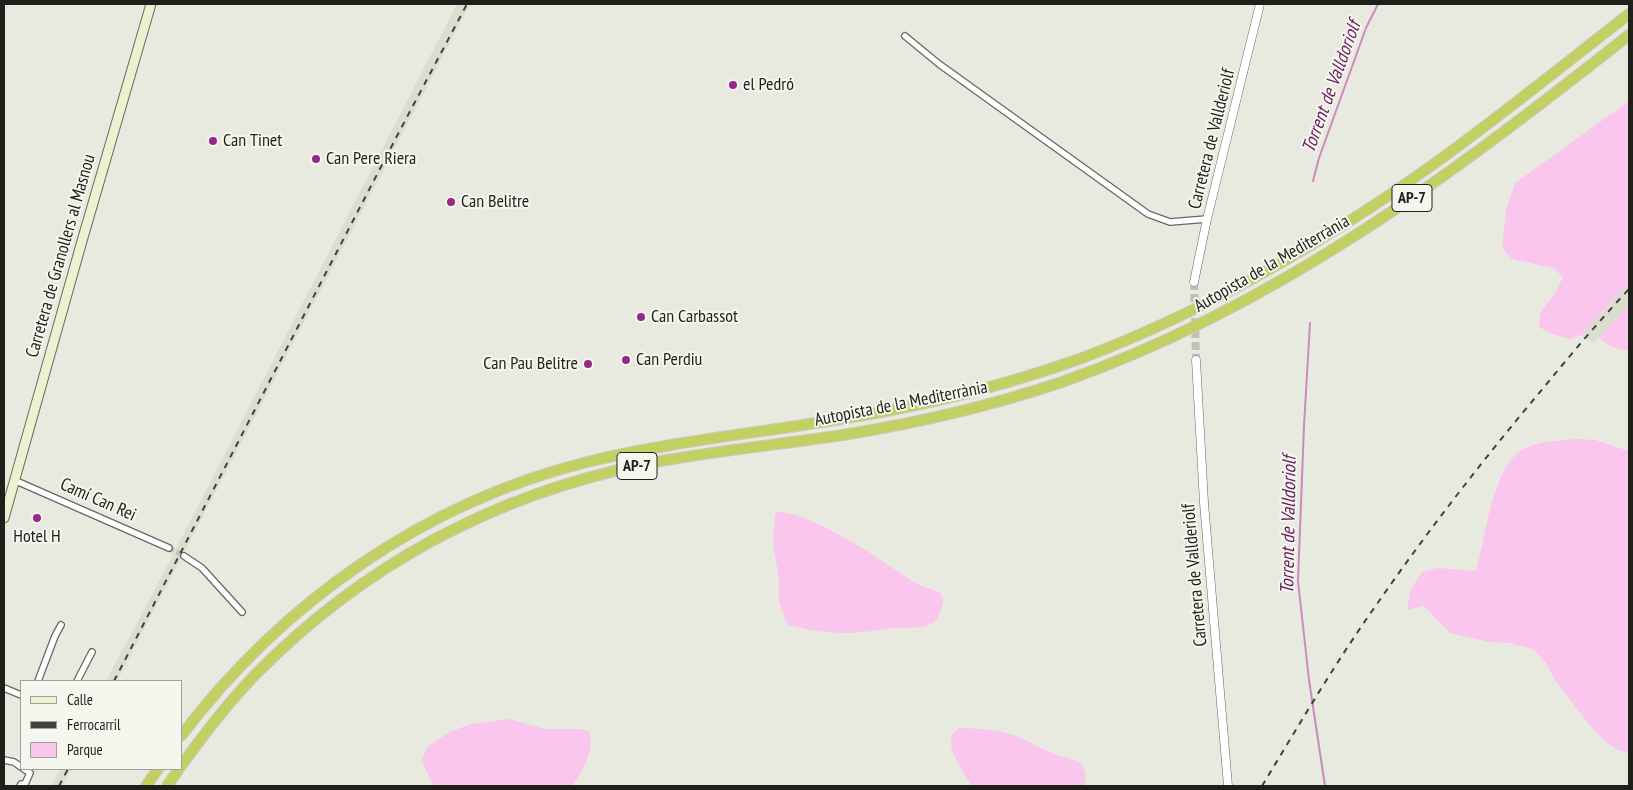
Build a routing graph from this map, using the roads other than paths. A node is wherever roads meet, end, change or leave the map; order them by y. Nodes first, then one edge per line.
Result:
1 (151, 4) edge
2 (1260, 4) edge
3 (1629, 14) edge
4 (1629, 35) edge
5 (905, 36) dead end
6 (1207, 219) junction
7 (1194, 282) tunnel mouth
8 (1196, 360) tunnel mouth
9 (14, 480) junction
10 (4, 518) edge
11 (169, 548) tunnel mouth
12 (184, 556) tunnel mouth
13 (242, 612) dead end
14 (61, 625) dead end
15 (92, 652) dead end
16 (38, 680) edge
17 (78, 680) edge
18 (4, 688) edge
19 (20, 696) edge
20 (182, 735) edge
21 (4, 760) edge
22 (182, 764) edge
23 (20, 766) edge
24 (26, 770) edge
25 (157, 770) edge
26 (178, 770) edge
27 (20, 786) edge
28 (146, 786) edge
29 (167, 786) edge
30 (1228, 786) edge

1 - 9 main road, Carretera de Granollers al Masnou
2 - 6 street, Carretera de Vallderiolf
3 - 20 highway, Autopista de la Mediterrània / AP-7
4 - 22 highway, Autopista de la Mediterrània / AP-7
5 - 6 street
6 - 7 street, Carretera de Vallderiolf
8 - 30 street, Carretera de Vallderiolf
9 - 10 main road, Carretera de Granollers al Masnou
9 - 11 street, Camí Can Rei
12 - 13 street
14 - 16 street
15 - 17 street
18 - 19 street
21 - 23 street
24 - 27 street
25 - 28 highway
26 - 29 highway, Autopista de la Mediterrània / AP-7

